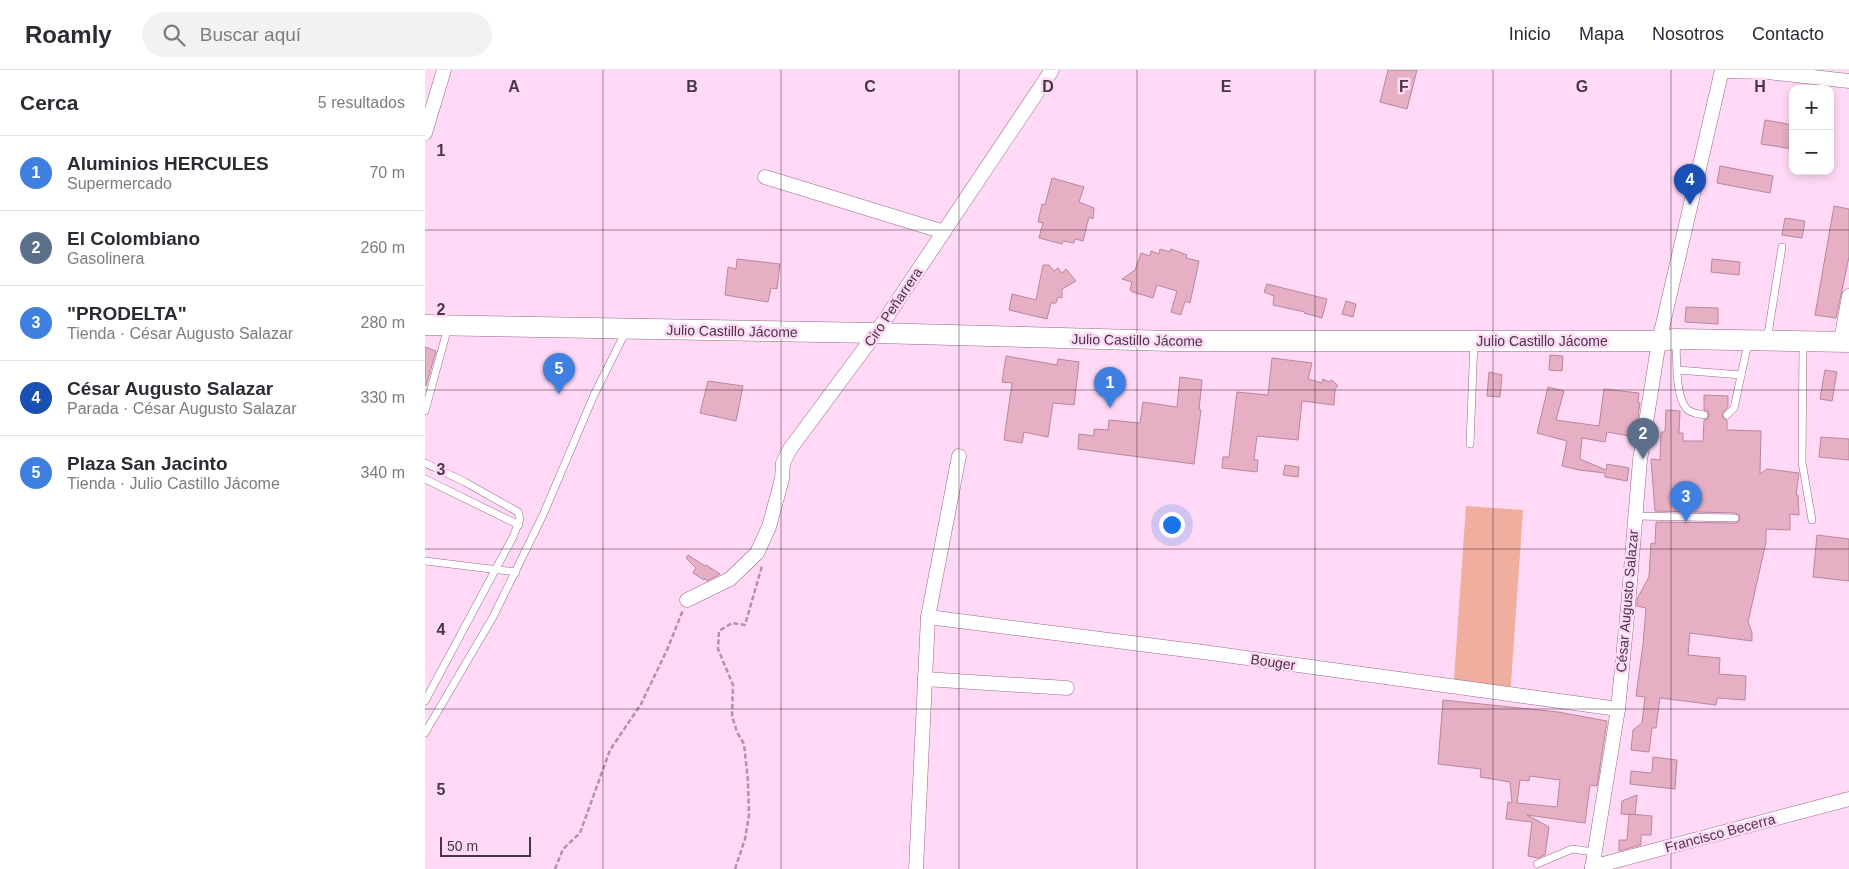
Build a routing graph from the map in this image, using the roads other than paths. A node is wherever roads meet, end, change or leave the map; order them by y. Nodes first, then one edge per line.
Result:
1 (444, 70) edge
2 (1052, 70) edge
3 (1722, 71) edge
4 (1849, 81) edge
5 (425, 133) edge
6 (765, 177) dead end
7 (943, 232) junction
8 (1782, 247) dead end
9 (1849, 296) edge
10 (425, 325) edge
11 (448, 326) junction
12 (627, 329) junction
13 (877, 333) junction
14 (1668, 340) junction
15 (1758, 340) junction
16 (1474, 341) junction
17 (1803, 341) junction
18 (1845, 342) edge
19 (1678, 370) junction
20 (1741, 375) junction
21 (425, 411) edge
22 (1704, 415) dead end
23 (1727, 415) dead end
24 (1470, 444) dead end
25 (959, 456) dead end
26 (425, 463) edge
27 (425, 479) edge
28 (1635, 516) junction
29 (1735, 518) dead end
30 (1812, 520) dead end
31 (519, 524) junction
32 (425, 561) edge
33 (495, 568) junction
34 (515, 572) junction
35 (687, 600) road end
36 (928, 617) junction
37 (925, 679) junction
38 (1067, 688) dead end
39 (425, 702) edge
40 (1617, 709) junction
41 (425, 733) edge
42 (1849, 799) edge
43 (1594, 852) junction
44 (1537, 864) dead end
45 (1592, 868) edge
46 (916, 869) edge

1 - 5 street
2 - 7 street, Ciro Peñarrera
3 - 4 street
3 - 14 street, César Augusto Salazar
6 - 7 street
7 - 13 street, Ciro Peñarrera
8 - 15 lane
9 - 18 street
10 - 11 main road, Julio Castillo Jácome
11 - 12 main road, Julio Castillo Jácome
11 - 21 lane
12 - 13 main road, Julio Castillo Jácome
12 - 34 lane
13 - 16 main road, Julio Castillo Jácome
13 - 35 street, Ciro Peñarrera
14 - 15 main road, Julio Castillo Jácome
14 - 16 main road, Julio Castillo Jácome
14 - 19 lane
14 - 28 street, César Augusto Salazar
15 - 17 main road, Julio Castillo Jácome
15 - 20 lane
16 - 24 lane
17 - 18 main road, Julio Castillo Jácome
17 - 30 lane
19 - 20 lane
19 - 22 lane
20 - 23 lane
25 - 36 street
26 - 31 lane
27 - 31 lane
28 - 29 lane
28 - 40 street, César Augusto Salazar
31 - 33 lane
32 - 33 lane
33 - 34 lane
33 - 39 lane
34 - 41 lane
36 - 37 street
36 - 40 street, Bouger
37 - 38 street
37 - 46 street
40 - 43 street, César Augusto Salazar
42 - 45 street, Francisco Becerra
43 - 44 lane
43 - 45 street, César Augusto Salazar

